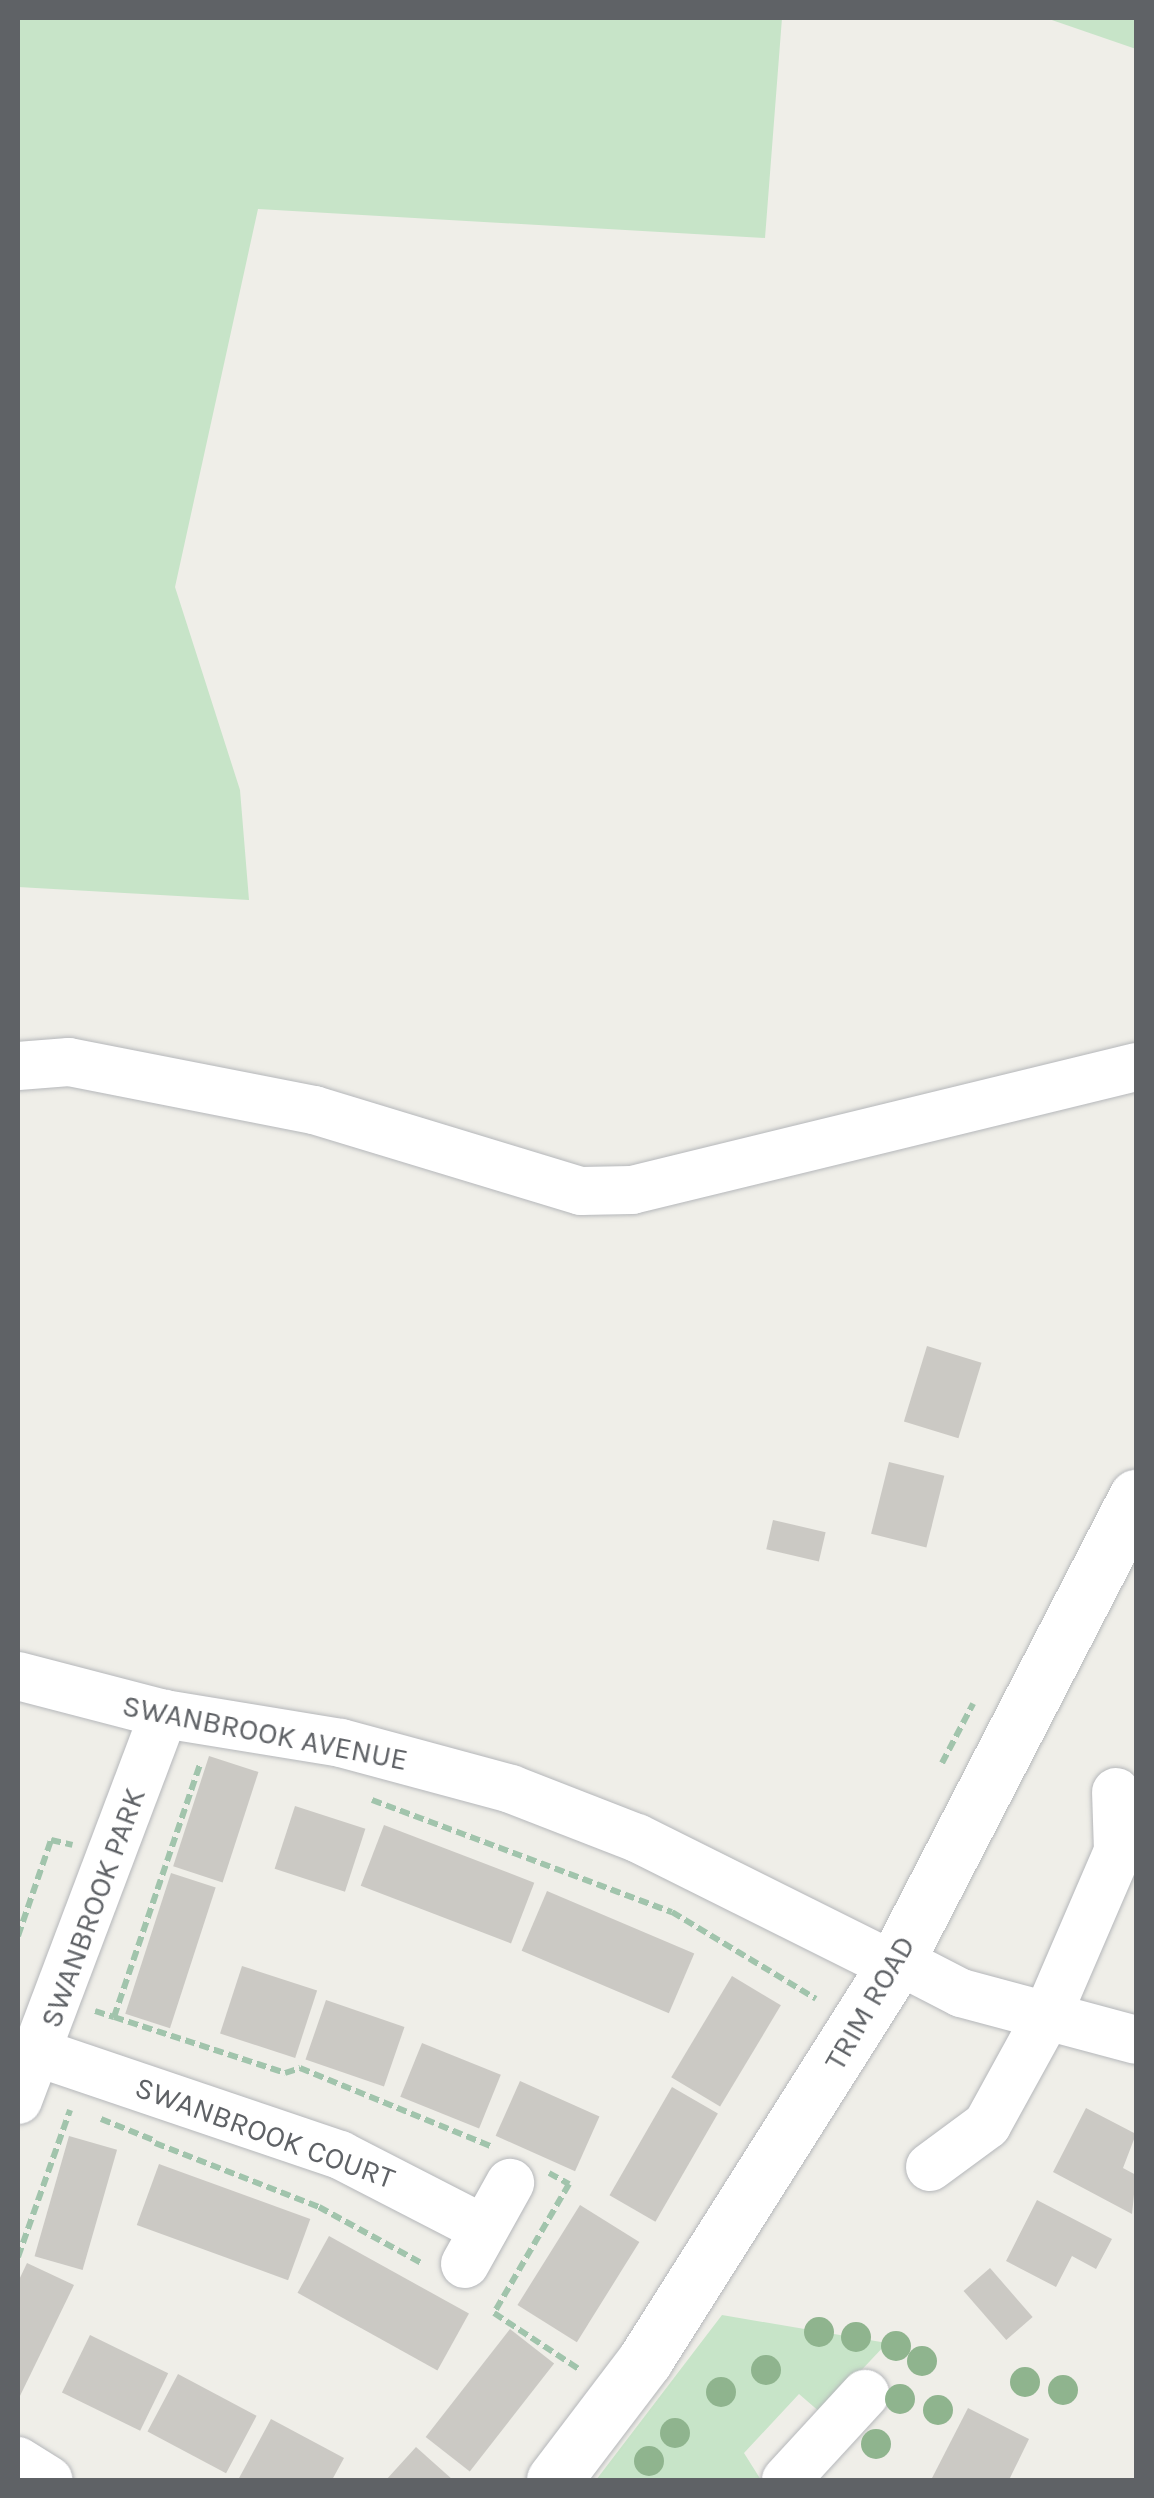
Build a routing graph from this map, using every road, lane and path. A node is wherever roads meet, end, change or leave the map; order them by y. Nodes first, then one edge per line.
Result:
1 (18, 1066) edge
2 (1136, 1067) edge
3 (1130, 1528) edge
4 (18, 1676) edge
5 (164, 1714) junction
6 (205, 1747) dead end
7 (1116, 1792) dead end
8 (362, 1797) dead end
9 (895, 1963) junction
10 (60, 1999) junction
11 (808, 2016) dead end
12 (1047, 2016) junction
13 (1136, 2040) edge
14 (39, 2052) junction
15 (18, 2100) edge
16 (71, 2109) dead end
17 (155, 2143) dead end
18 (930, 2167) dead end
19 (510, 2183) dead end
20 (18, 2257) edge
21 (467, 2268) junction
22 (494, 2313) dead end
23 (864, 2394) dead end
24 (18, 2461) edge
25 (48, 2480) edge
26 (554, 2480) edge
27 (786, 2480) edge

1 - 2 street
3 - 9 main road, TRIM ROAD
4 - 5 street, SWANBROOK AVENUE
5 - 9 street, SWANBROOK AVENUE
5 - 10 street, SWANBROOK PARK
6 - 10 path
7 - 12 street
8 - 11 path
9 - 12 street, SWANBROOK AVENUE
9 - 26 main road, TRIM ROAD
10 - 14 street, SWANBROOK PARK
12 - 13 street, SWANBROOK AVENUE
12 - 18 street
14 - 15 street, SWANBROOK PARK
14 - 21 street, SWANBROOK COURT
16 - 20 path
17 - 21 path
19 - 21 street
21 - 22 path
23 - 27 street
24 - 25 street

